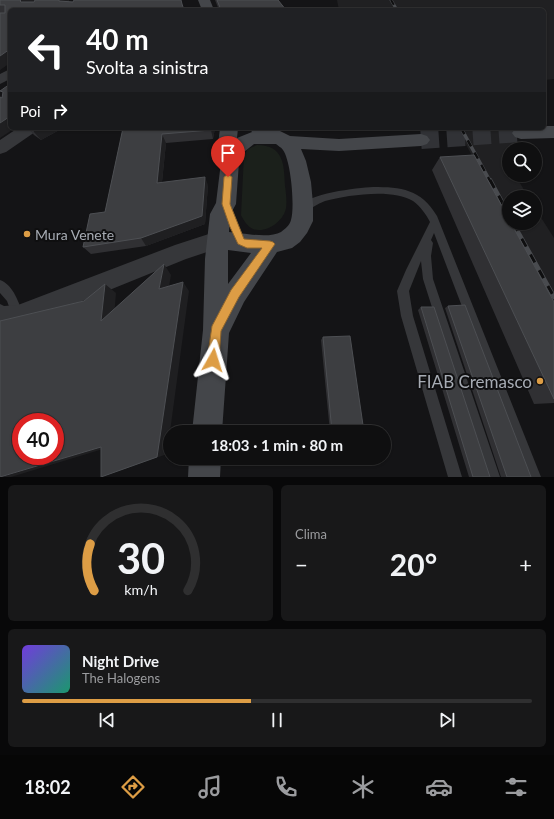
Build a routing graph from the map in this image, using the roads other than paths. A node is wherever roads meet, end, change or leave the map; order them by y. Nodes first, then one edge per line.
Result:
1 (26, 130) edge
2 (229, 130) edge
3 (262, 130) edge
4 (554, 132) edge
5 (521, 133) tunnel mouth
6 (281, 140) junction
7 (421, 140) tunnel mouth
8 (339, 145) junction
9 (0, 148) edge
10 (230, 162) junction
11 (298, 165) junction
12 (226, 204) junction
13 (302, 208) junction
14 (435, 222) junction
15 (428, 237) junction
16 (218, 240) junction
17 (241, 242) junction
18 (270, 244) junction
19 (0, 285) edge
20 (9, 316) edge
21 (216, 330) junction
22 (208, 425) edge
23 (205, 465) edge
24 (204, 477) edge
25 (455, 477) edge
26 (493, 477) edge
27 (534, 477) edge

1 - 9 street
2 - 10 street
3 - 6 street
4 - 5 street
6 - 8 street
6 - 10 street
6 - 11 street
7 - 8 street
8 - 11 street
10 - 12 street
11 - 13 street
12 - 16 street
12 - 17 street
13 - 14 lane
13 - 18 street
14 - 15 lane
14 - 27 lane
15 - 25 lane
15 - 26 lane
16 - 17 street
16 - 20 street
16 - 21 street
17 - 18 street
18 - 21 street
19 - 20 lane
21 - 22 street
23 - 24 street

